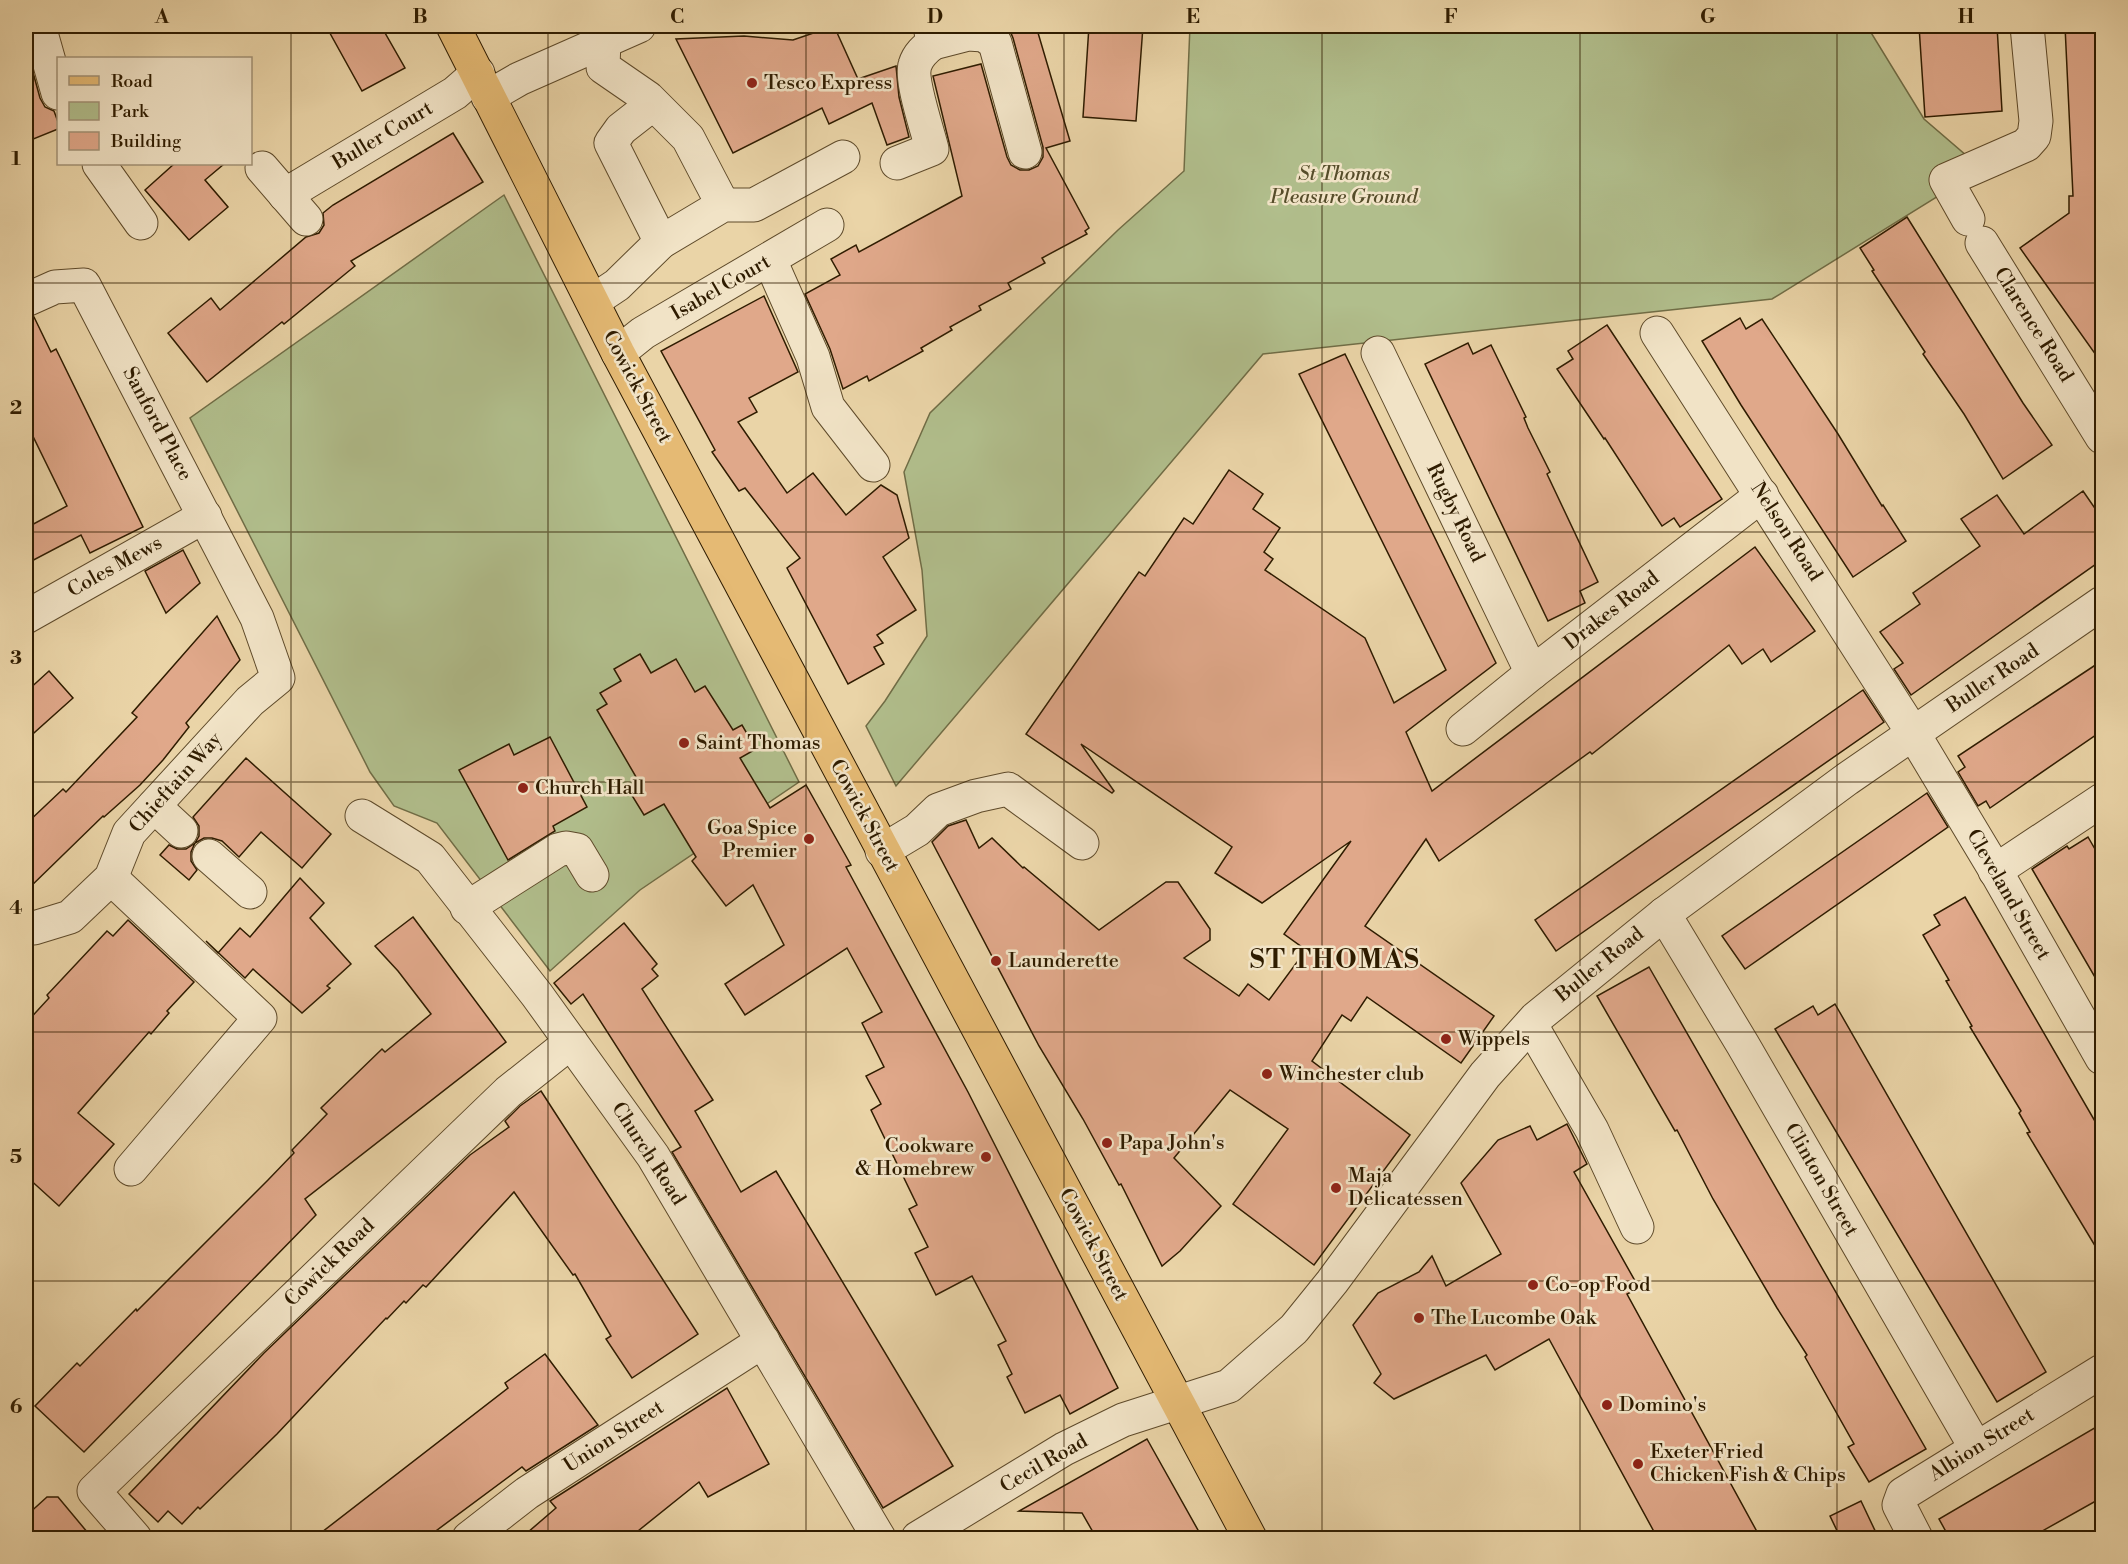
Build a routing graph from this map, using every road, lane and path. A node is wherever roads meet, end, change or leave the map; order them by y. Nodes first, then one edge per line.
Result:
1 (39, 26) edge
2 (453, 26) edge
3 (639, 26) edge
4 (2027, 26) edge
5 (931, 34) edge
6 (604, 40) junction
7 (483, 85) junction
8 (57, 89) edge
9 (653, 104) junction
10 (1025, 152) dead end
11 (843, 158) dead end
12 (897, 163) dead end
13 (100, 165) edge
14 (262, 168) dead end
15 (723, 205) junction
16 (141, 223) dead end
17 (827, 225) dead end
18 (661, 242) junction
19 (770, 260) junction
20 (26, 300) edge
21 (593, 301) junction
22 (1657, 333) dead end
23 (618, 353) junction
24 (1378, 353) dead end
25 (2103, 437) edge
26 (873, 465) dead end
27 (1762, 495) junction
28 (205, 516) junction
29 (2103, 603) edge
30 (26, 617) edge
31 (257, 618) joint
32 (1532, 673) junction
33 (1463, 729) dead end
34 (1913, 733) junction
35 (2103, 800) edge
36 (154, 806) junction
37 (362, 816) dead end
38 (181, 831) dead end
39 (1082, 843) dead end
40 (882, 851) junction
41 (209, 856) dead end
42 (1995, 871) junction
43 (592, 875) dead end
44 (111, 878) junction
45 (250, 892) dead end
46 (467, 908) junction
47 (1664, 914) junction
48 (28, 931) edge
49 (1531, 1025) junction
50 (571, 1042) junction
51 (2103, 1058) edge
52 (131, 1169) dead end
53 (1638, 1227) dead end
54 (763, 1341) junction
55 (2103, 1371) edge
56 (1176, 1403) junction
57 (1976, 1448) junction
58 (135, 1539) edge
59 (469, 1539) edge
60 (879, 1539) edge
61 (918, 1539) edge
62 (1250, 1539) edge
63 (1916, 1539) edge

1 - 8 street
2 - 7 main road, Cowick Street
3 - 6 street, Buller Court
4 - 25 street, Clarence Road
5 - 10 street
5 - 12 street
6 - 7 street, Buller Court
6 - 9 street
7 - 14 street, Buller Court
7 - 21 main road, Cowick Street
9 - 15 street
9 - 18 street
11 - 15 street
13 - 16 street
15 - 18 street
17 - 19 street, Isabel Court
18 - 21 street
19 - 23 street, Isabel Court
19 - 26 street
20 - 28 street, Sanford Place
21 - 23 main road, Cowick Street
22 - 27 street, Nelson Road
23 - 40 main road, Cowick Street
24 - 32 street, Rugby Road
27 - 32 street, Drakes Road
27 - 34 street, Nelson Road
28 - 30 street, Coles Mews
28 - 31 street, Sanford Place
29 - 34 street, Buller Road
31 - 36 street, Chieftain Way
32 - 33 street, Drakes Road
34 - 42 street, Cleveland Street
34 - 47 street, Buller Road
35 - 42 street
36 - 38 street
36 - 44 street, Chieftain Way
37 - 46 street, Church Road
39 - 40 street
40 - 56 main road, Cowick Street
41 - 45 street
42 - 51 street, Cleveland Street
43 - 46 street
44 - 48 street, Chieftain Way
44 - 52 street
46 - 50 street, Church Road
47 - 49 street, Buller Road
47 - 57 street, Clinton Street
49 - 53 street
49 - 56 street, Buller Road
50 - 54 street, Church Road
50 - 58 street, Cowick Road
54 - 59 street, Union Street
54 - 60 street, Church Road
55 - 57 street, Albion Street
56 - 61 street, Cecil Road
56 - 62 main road, Cowick Street
57 - 63 street, Albion Street

